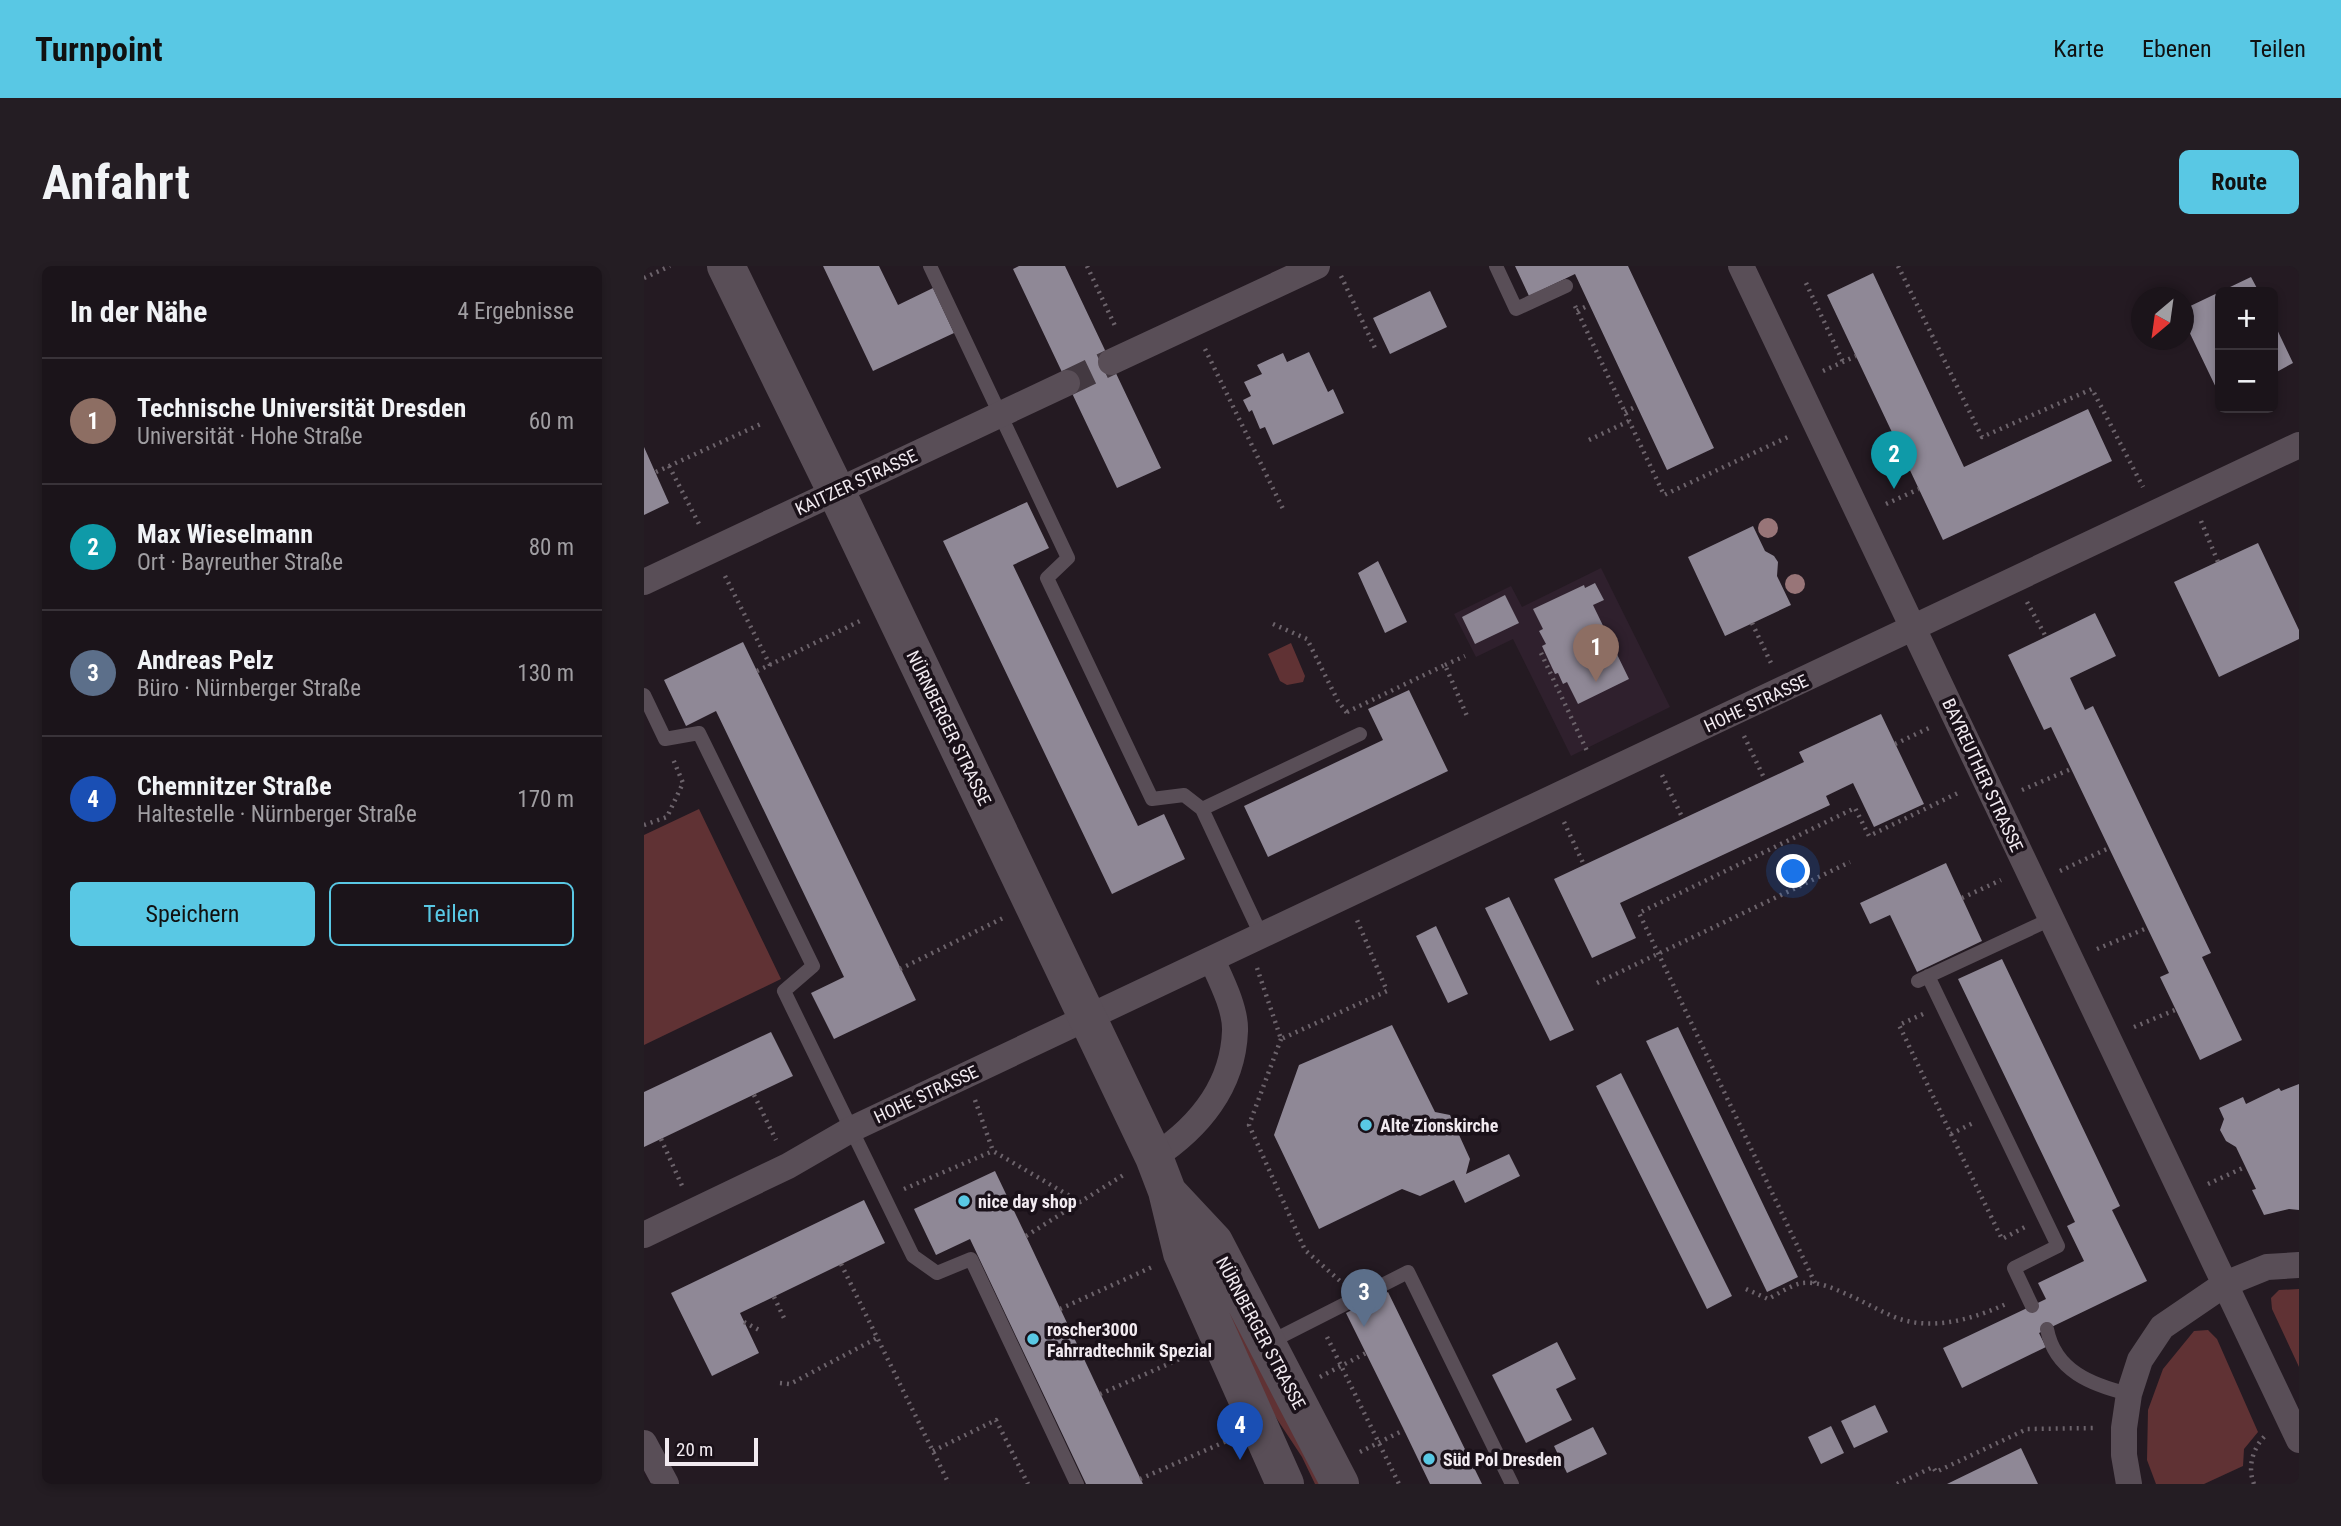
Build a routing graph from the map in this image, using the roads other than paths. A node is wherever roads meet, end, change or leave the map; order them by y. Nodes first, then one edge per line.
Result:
1 (726, 266) edge
2 (930, 266) edge
3 (1317, 266) edge
4 (1496, 266) edge
5 (1741, 266) edge
6 (1566, 286) road end
7 (1120, 358) tunnel mouth
8 (1067, 383) tunnel mouth
9 (999, 414) junction
10 (2299, 445) edge
11 (836, 491) junction
12 (644, 582) edge
13 (1913, 628) junction
14 (644, 695) edge
15 (1360, 734) road end
16 (1202, 809) junction
17 (2051, 919) junction
18 (1256, 940) junction
19 (1212, 960) junction
20 (1088, 1019) junction
21 (852, 1129) junction
22 (1161, 1174) junction
23 (644, 1235) edge
24 (2299, 1265) edge
25 (2225, 1284) junction
26 (2029, 1300) road end
27 (2047, 1329) dead end
28 (1266, 1344) junction
29 (2129, 1394) junction
30 (2299, 1440) edge
31 (644, 1443) edge
32 (1336, 1475) edge
33 (666, 1484) edge
34 (1077, 1484) edge
35 (1285, 1484) edge
36 (1512, 1484) edge
37 (2129, 1484) edge

1 - 11 main road, NÜRNBERGER STRASSE
2 - 9 lane
3 - 7 street
4 - 6 lane
5 - 13 street, BAYREUTHER STRASSE
8 - 9 street, KAITZER STRASSE
9 - 11 street, KAITZER STRASSE
9 - 16 lane
10 - 13 street, HOHE STRASSE
11 - 12 street, KAITZER STRASSE
11 - 20 main road, NÜRNBERGER STRASSE
13 - 17 street, BAYREUTHER STRASSE
13 - 18 street, HOHE STRASSE
14 - 21 lane
15 - 16 lane
16 - 18 lane
17 - 25 street, BAYREUTHER STRASSE
17 - 26 lane
18 - 19 street, HOHE STRASSE
19 - 20 street, HOHE STRASSE
19 - 22 street
20 - 21 street, HOHE STRASSE
20 - 22 main road, NÜRNBERGER STRASSE
21 - 23 street, HOHE STRASSE
21 - 34 lane
22 - 28 main road, NÜRNBERGER STRASSE
22 - 35 main road, NÜRNBERGER STRASSE
24 - 25 street
25 - 29 street
25 - 30 street, BAYREUTHER STRASSE
27 - 29 lane
28 - 32 main road, NÜRNBERGER STRASSE
28 - 36 lane
29 - 37 street
31 - 33 street

